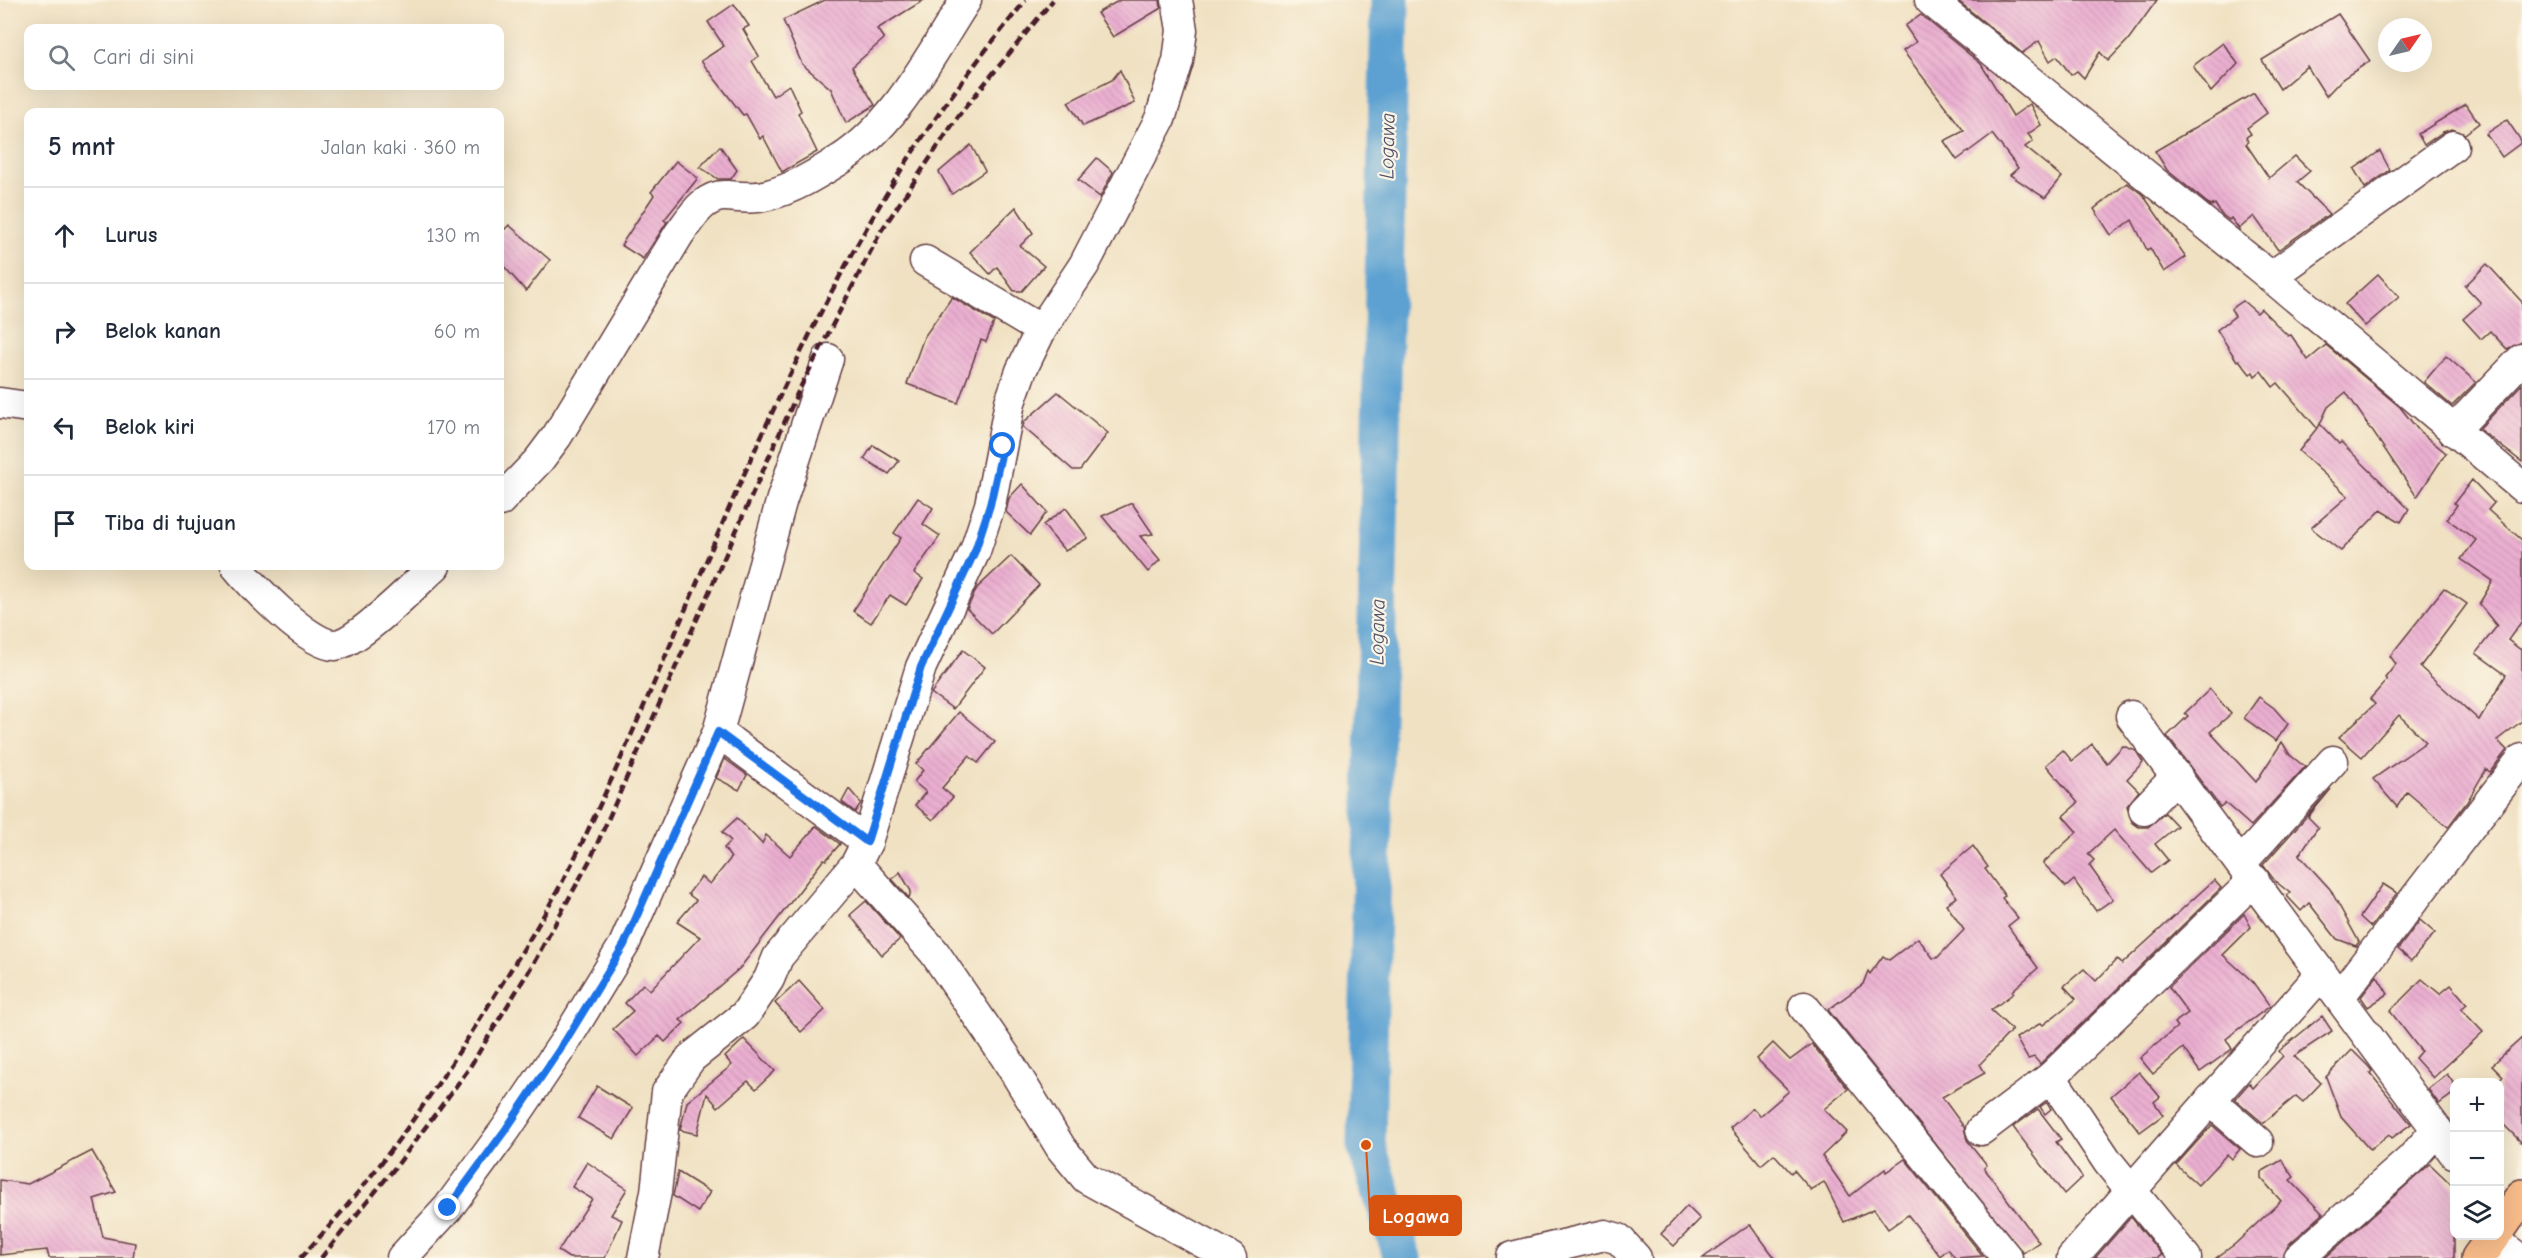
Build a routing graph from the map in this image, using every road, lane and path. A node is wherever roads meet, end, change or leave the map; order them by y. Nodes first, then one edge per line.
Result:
1 (966, 0) edge
2 (1177, 0) edge
3 (1930, 0) edge
4 (2453, 146) dead end
5 (925, 261) dead end
6 (2271, 277) junction
7 (1041, 330) junction
8 (828, 359) dead end
9 (2522, 359) edge
10 (0, 403) edge
11 (24, 406) edge
12 (2454, 431) junction
13 (2522, 488) edge
14 (504, 497) edge
15 (239, 570) edge
16 (430, 570) edge
17 (2131, 716) dead end
18 (718, 732) junction
19 (2522, 759) edge
20 (2333, 761) dead end
21 (2177, 776) junction
22 (2144, 810) dead end
23 (861, 853) junction
24 (2248, 871) junction
25 (2322, 973) junction
26 (2340, 996) junction
27 (1804, 1007) dead end
28 (2051, 1077) junction
29 (2210, 1100) junction
30 (1981, 1130) dead end
31 (2258, 1142) dead end
32 (2446, 1142) edge
33 (2132, 1189) junction
34 (2504, 1235) edge
35 (1512, 1257) edge
36 (402, 1258) edge
37 (643, 1258) edge
38 (1231, 1258) edge
39 (1636, 1258) edge
40 (2007, 1258) edge
41 (2072, 1258) edge
42 (2186, 1258) edge
43 (2299, 1258) edge
44 (2518, 1258) edge

1 - 14 street
2 - 7 street
3 - 6 street
4 - 6 street
5 - 7 street
6 - 12 street
7 - 23 street
8 - 18 street
9 - 12 street
10 - 11 street
12 - 13 street
15 - 16 street
17 - 21 street
18 - 23 street
18 - 36 street
19 - 26 street
20 - 24 street
21 - 22 street
21 - 24 street
23 - 37 street
23 - 38 street
24 - 25 street
24 - 28 street
25 - 26 street
25 - 29 street
26 - 32 street
27 - 40 street
28 - 30 street
28 - 33 street
29 - 31 street
29 - 33 street
32 - 43 street
33 - 41 street
33 - 42 street
34 - 44 street
35 - 39 street

